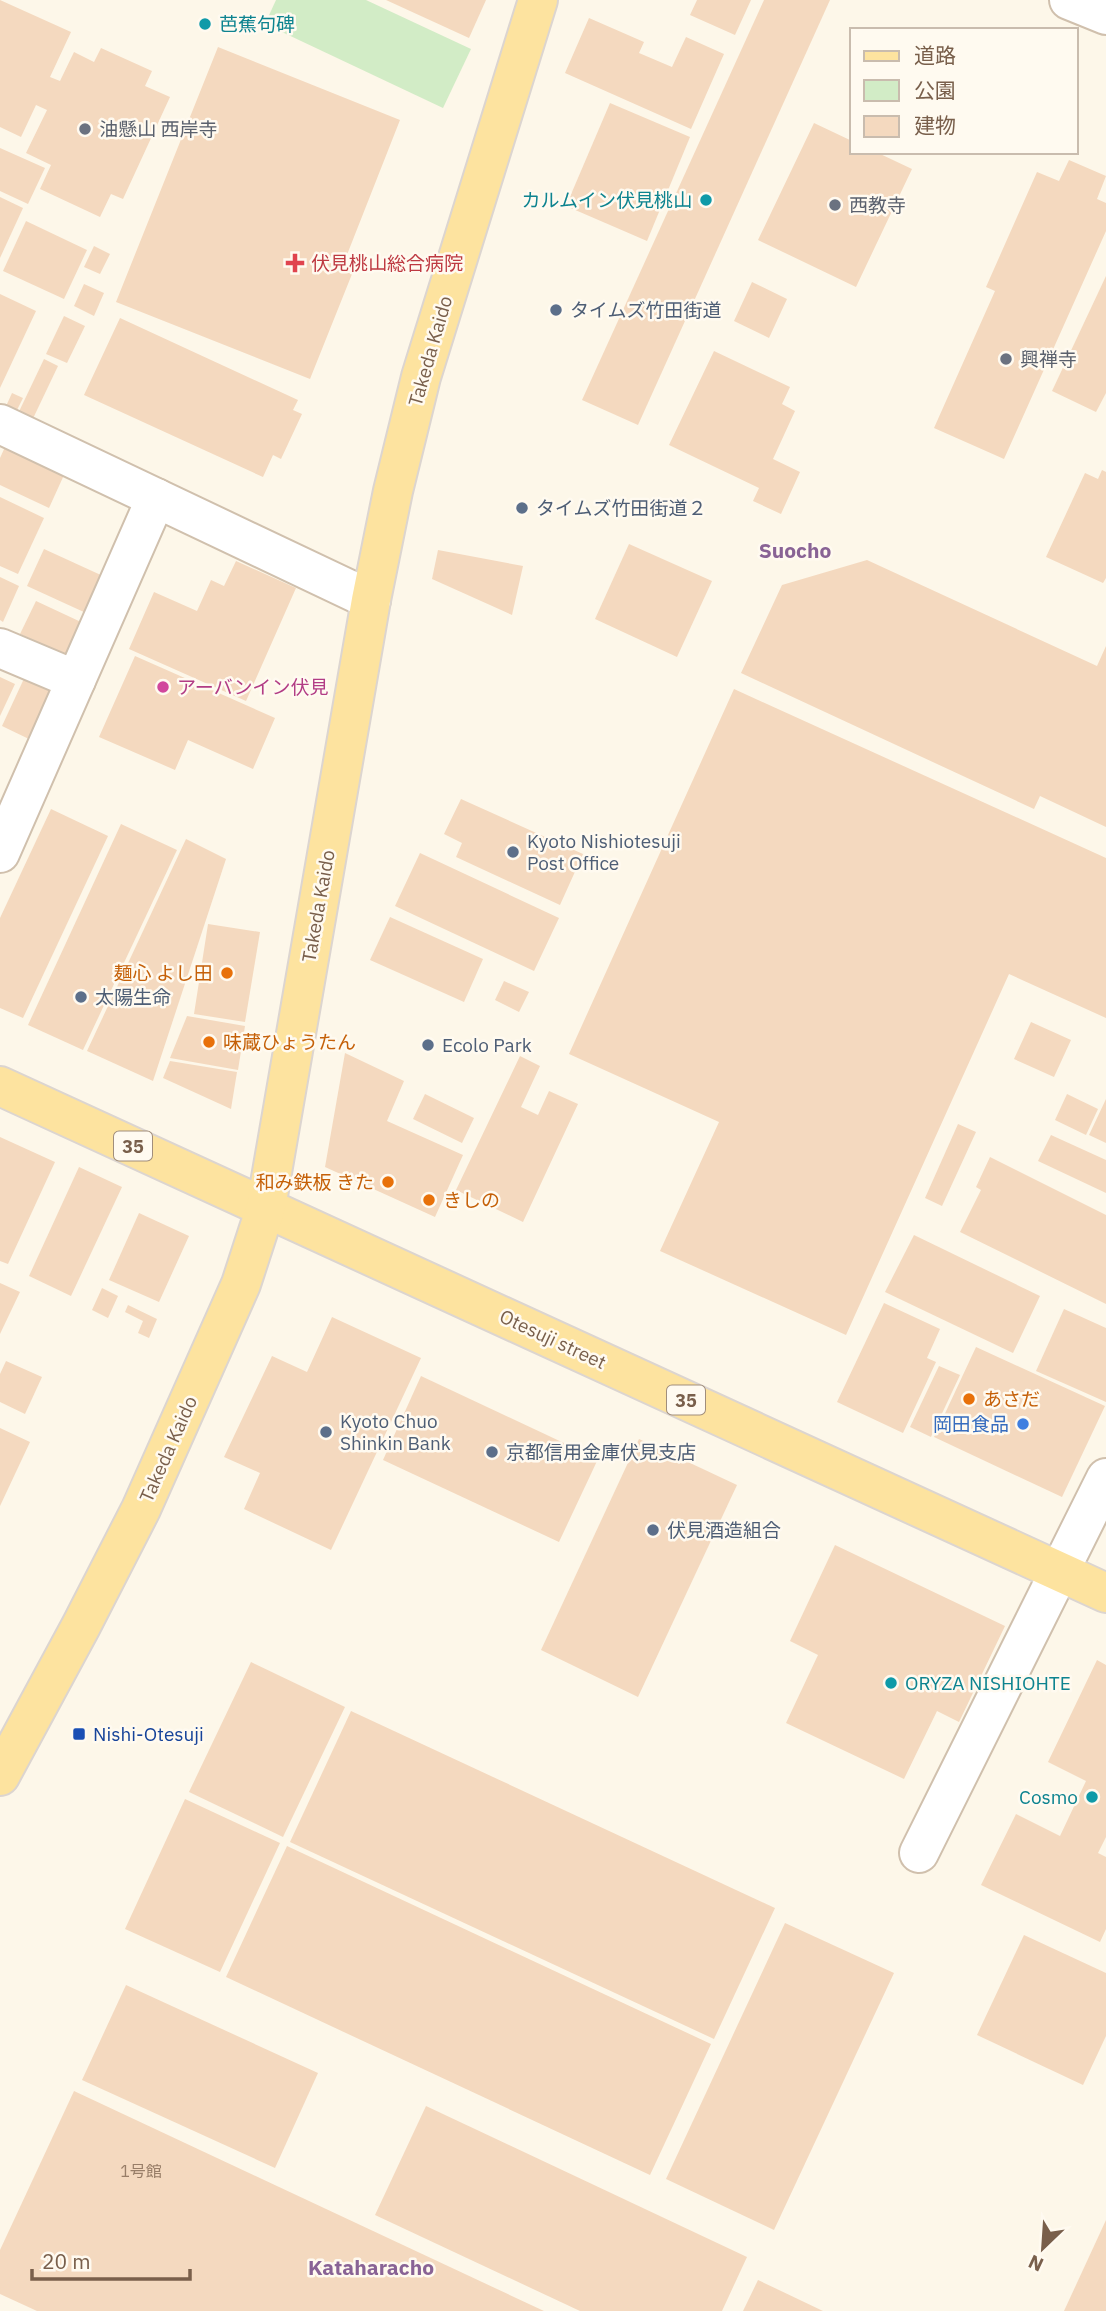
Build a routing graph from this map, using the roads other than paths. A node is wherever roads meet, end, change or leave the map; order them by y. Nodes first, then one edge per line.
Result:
1 (538, 0) edge
2 (0, 425) edge
3 (156, 498) junction
4 (371, 600) junction
5 (0, 648) edge
6 (76, 680) junction
7 (0, 853) edge
8 (0, 1086) edge
9 (266, 1207) junction
10 (1106, 1478) edge
11 (1060, 1572) junction
12 (1106, 1593) edge
13 (0, 1776) edge
14 (919, 1853) dead end

1 - 4 main road, Takeda Kaido
2 - 3 street
3 - 4 street
3 - 6 street
4 - 9 main road, Takeda Kaido
5 - 6 street
6 - 7 street
8 - 9 main road, Otesuji street / 35
9 - 11 main road, Otesuji street / 35
9 - 13 main road, Takeda Kaido
10 - 11 street
11 - 12 main road, Otesuji street / 35
11 - 14 street

